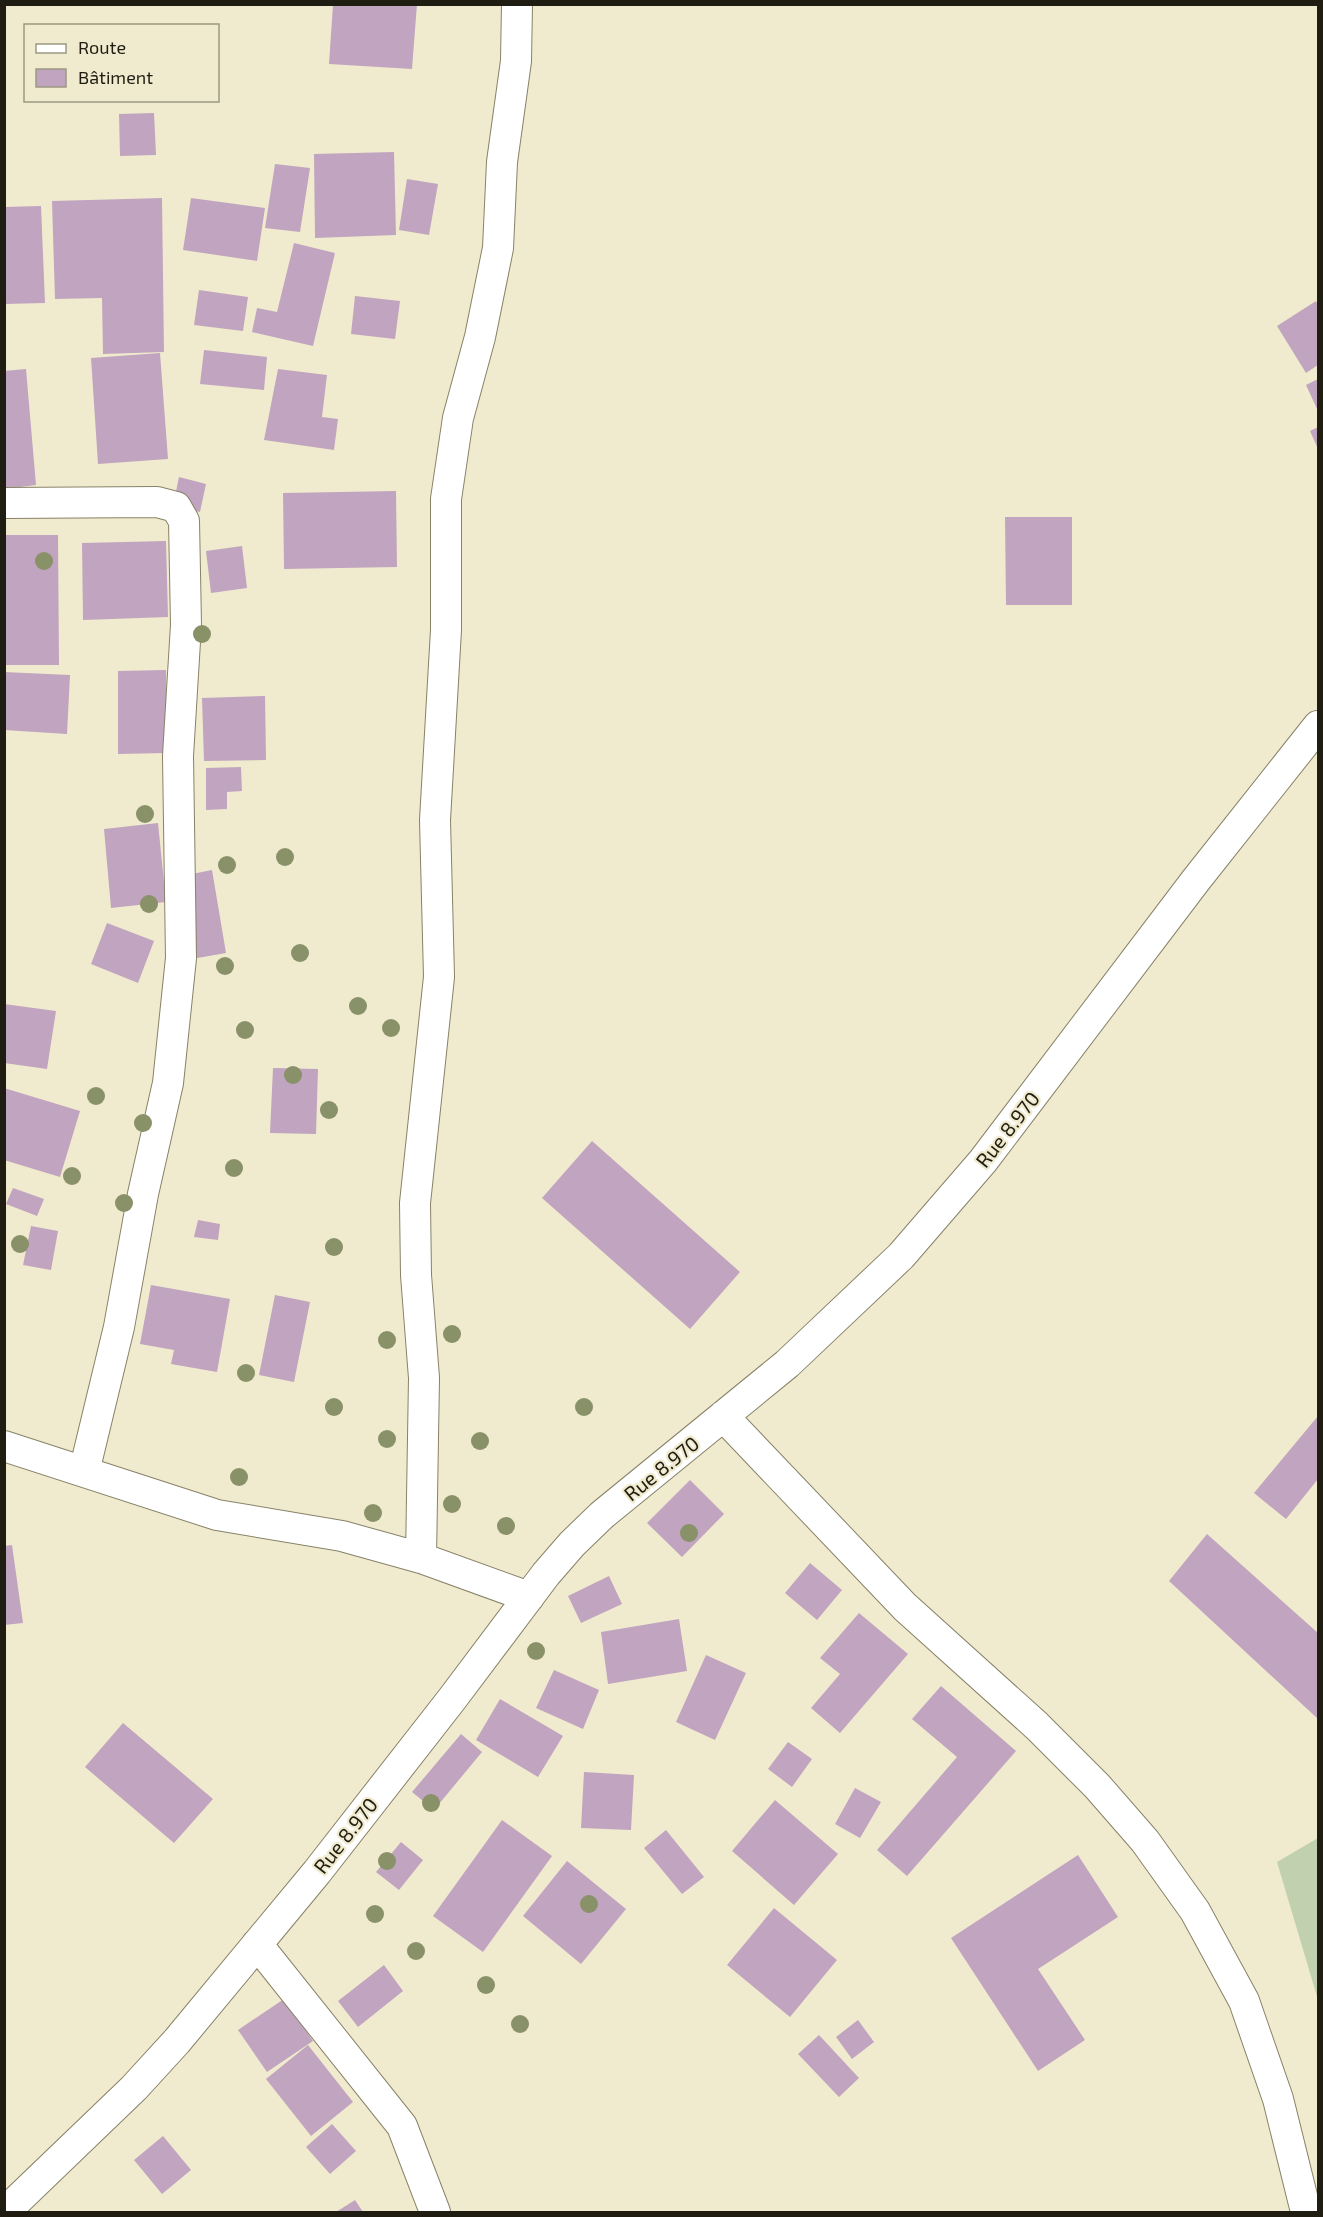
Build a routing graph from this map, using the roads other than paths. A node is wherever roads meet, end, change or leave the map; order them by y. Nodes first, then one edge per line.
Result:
1 (518, 4) edge
2 (4, 503) edge
3 (1318, 726) edge
4 (723, 1416) junction
5 (4, 1446) edge
6 (84, 1472) junction
7 (421, 1558) junction
8 (529, 1597) junction
9 (257, 1944) junction
10 (5, 2212) edge
11 (435, 2212) edge
12 (1305, 2212) edge

1 - 7 street
2 - 6 street
3 - 4 street, Rue 8.970
4 - 8 street, Rue 8.970
4 - 12 street
5 - 6 street
6 - 7 street
7 - 8 street
8 - 9 street, Rue 8.970
9 - 10 street, Rue 8.970
9 - 11 street

